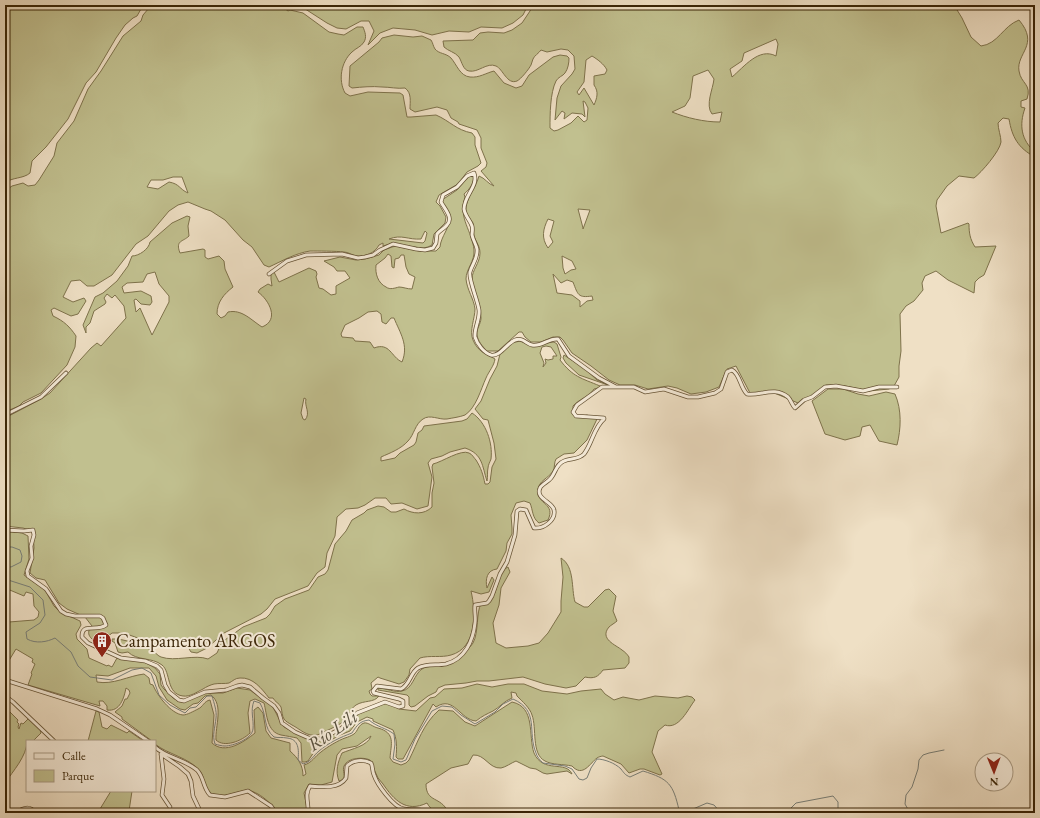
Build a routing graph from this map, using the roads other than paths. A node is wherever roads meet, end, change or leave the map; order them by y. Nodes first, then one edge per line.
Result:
1 (269, 274) dead end
2 (66, 373) dead end
3 (617, 387) junction
4 (897, 388) dead end
5 (5, 415) edge
6 (5, 530) edge
7 (5, 680) edge
8 (5, 696) edge
9 (53, 740) edge
10 (147, 740) edge
11 (156, 748) edge
12 (161, 753) junction
13 (18, 813) edge
14 (35, 813) edge
15 (169, 813) edge
16 (201, 813) edge
17 (276, 813) edge
18 (308, 813) edge
19 (431, 813) edge

1 - 3 street
2 - 5 street
3 - 4 street
3 - 6 street
7 - 10 street
8 - 9 street
11 - 12 street
12 - 15 street
12 - 16 street
12 - 17 street
13 - 14 street
18 - 19 street

